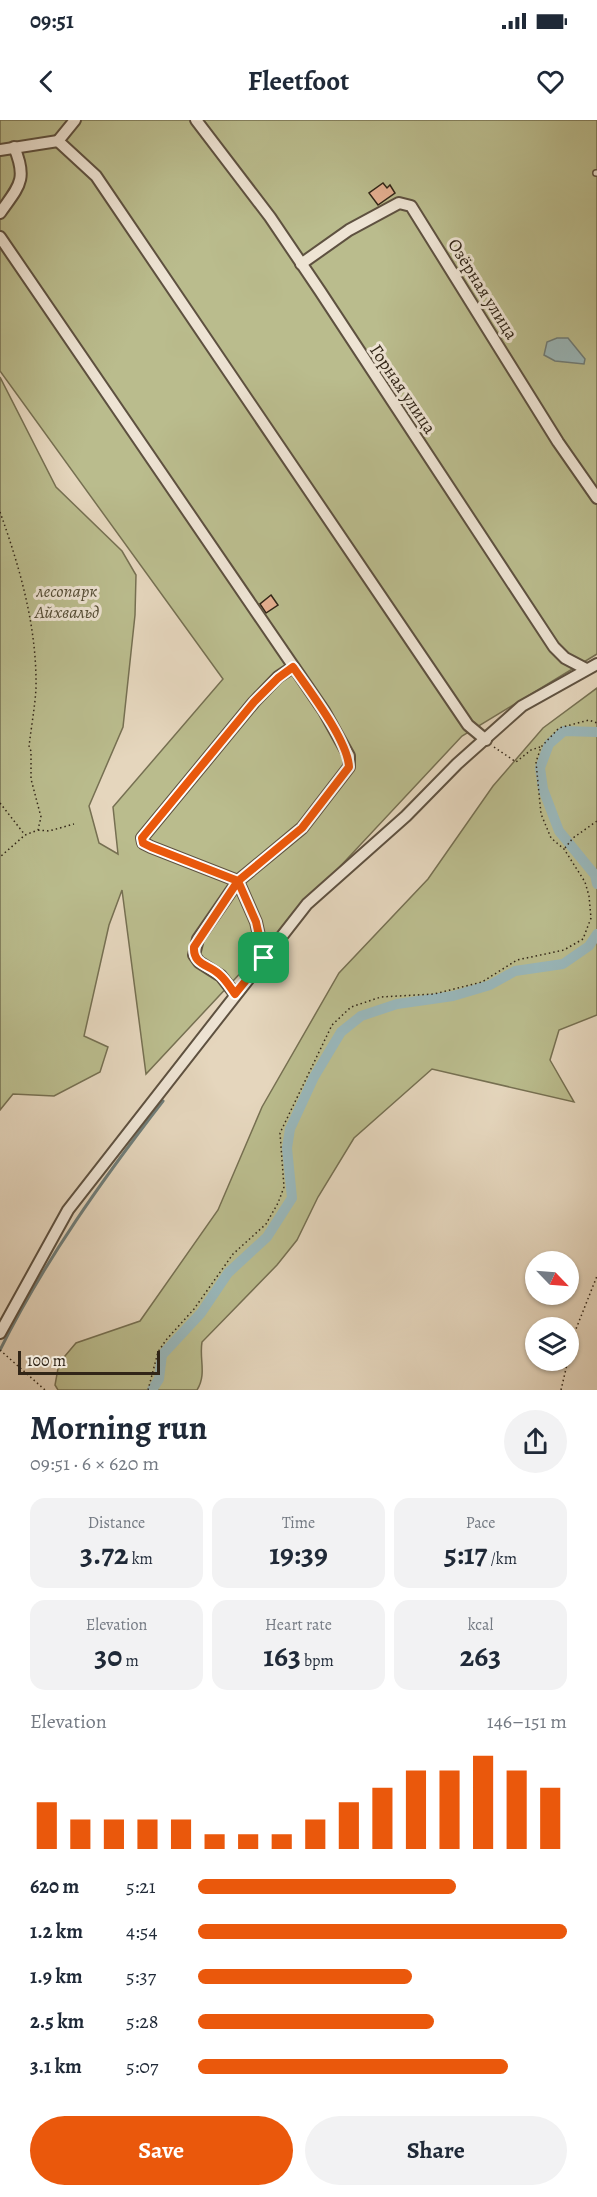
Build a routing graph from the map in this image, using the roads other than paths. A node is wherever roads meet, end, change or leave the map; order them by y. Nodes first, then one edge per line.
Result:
1 (75, 120) edge
2 (196, 120) edge
3 (58, 141) junction
4 (14, 147) junction
5 (0, 150) edge
6 (0, 213) edge
7 (0, 237) edge
8 (301, 264) junction
9 (597, 498) edge
10 (597, 664) edge
11 (293, 667) junction
12 (586, 669) junction
13 (486, 740) junction
14 (238, 881) junction
15 (264, 958) junction
16 (235, 994) junction
17 (0, 1333) edge

1 - 3 street
2 - 8 street, Горная улица
3 - 4 street
3 - 13 street
4 - 5 street
4 - 6 street
7 - 11 street
8 - 9 street, Озёрная улица
8 - 12 street, Горная улица
10 - 12 street
11 - 14 street
11 - 14 street
12 - 13 street
13 - 15 street
14 - 15 street
14 - 16 street
15 - 16 street
16 - 17 street

